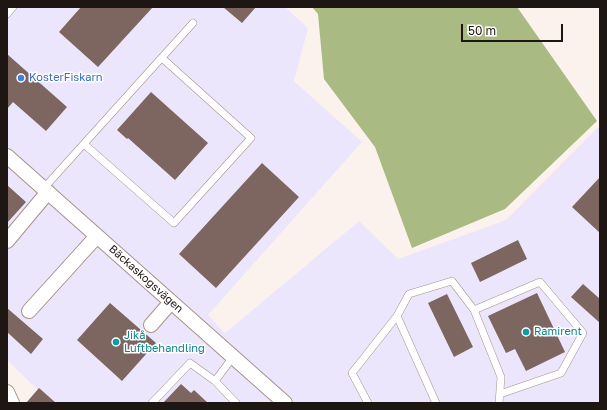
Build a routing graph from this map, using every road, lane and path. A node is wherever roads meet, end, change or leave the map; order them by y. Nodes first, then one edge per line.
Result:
1 (13, 7) edge
2 (7, 14) edge
3 (193, 23) dead end
4 (162, 58) junction
5 (84, 144) junction
6 (7, 156) edge
7 (46, 190) junction
8 (97, 236) junction
9 (7, 241) edge
10 (171, 302) junction
11 (474, 310) junction
12 (29, 311) dead end
13 (397, 316) junction
14 (151, 325) dead end
15 (233, 357) junction
16 (214, 381) junction
17 (7, 392) edge
18 (500, 394) junction
19 (12, 403) edge
20 (152, 403) edge
21 (236, 403) edge
22 (285, 403) edge
23 (368, 403) edge
24 (436, 403) edge
25 (499, 403) edge

1 - 2 lane
3 - 4 lane
4 - 5 lane
4 - 5 lane
5 - 7 lane
6 - 7 street, Bäckaskogsvägen
7 - 8 street, Bäckaskogsvägen
7 - 9 street
8 - 10 street, Bäckaskogsvägen
8 - 12 street
10 - 14 street
10 - 15 street, Bäckaskogsvägen
11 - 13 lane
11 - 18 lane
11 - 18 lane
13 - 23 lane
13 - 24 lane
15 - 16 lane
15 - 22 street, Bäckaskogsvägen
16 - 20 lane
16 - 21 lane
17 - 19 street
18 - 25 lane

